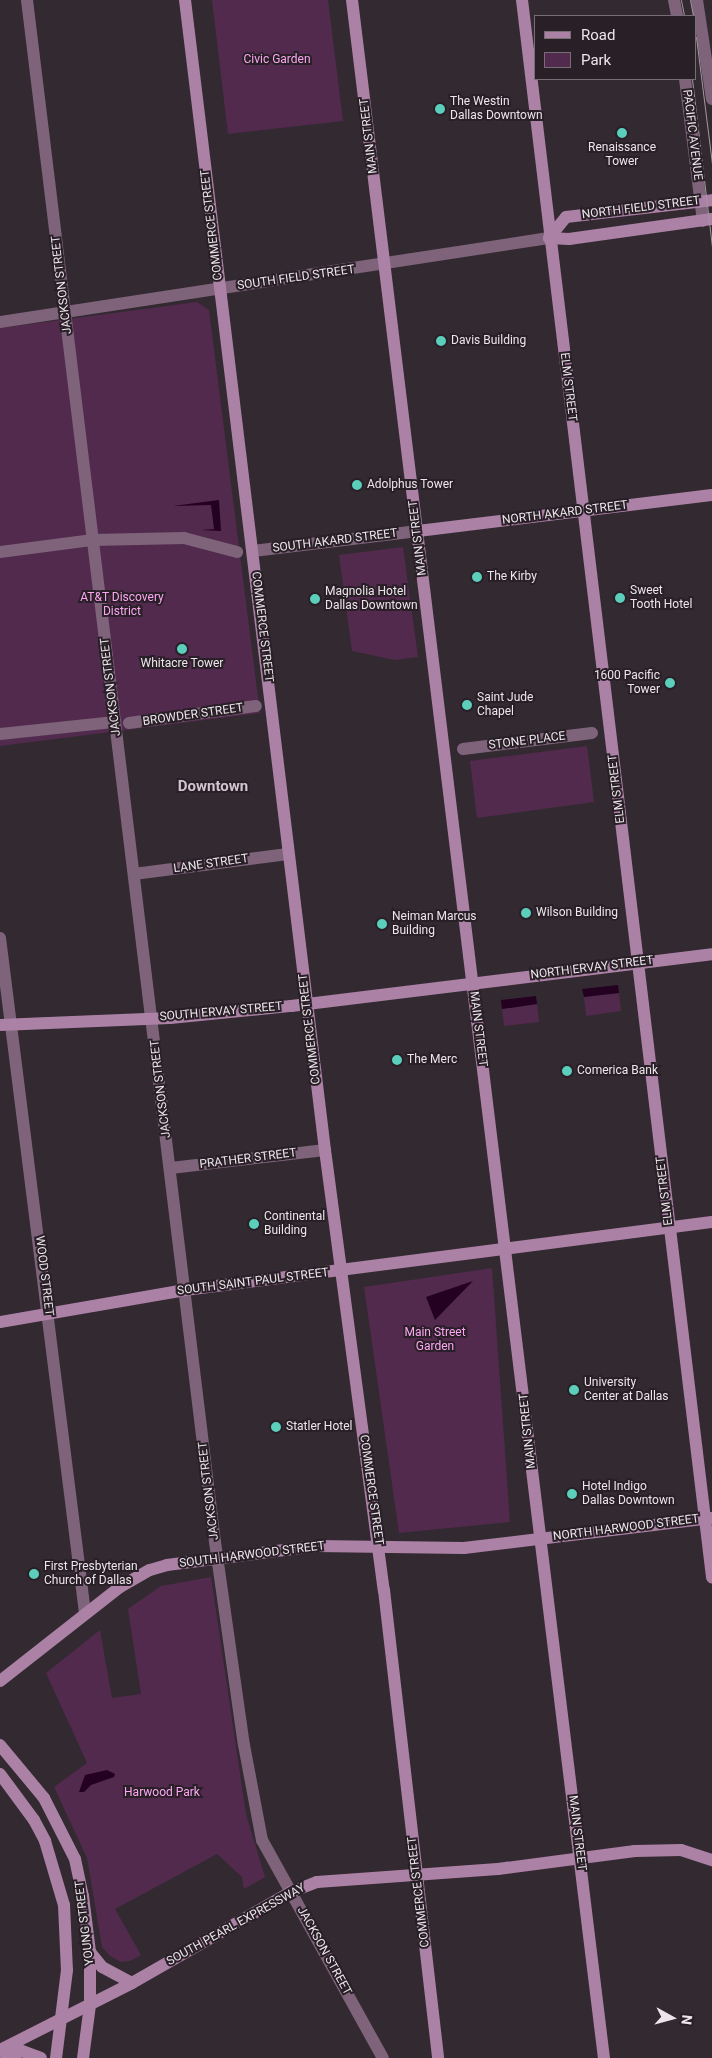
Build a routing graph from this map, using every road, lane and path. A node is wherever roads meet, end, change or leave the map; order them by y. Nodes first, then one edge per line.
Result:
1 (27, 0) edge
2 (185, 0) edge
3 (352, 0) edge
4 (522, 0) edge
5 (674, 0) edge
6 (697, 0) edge
7 (676, 15) edge
8 (685, 80) edge
9 (712, 99) edge
10 (706, 201) edge
11 (707, 220) edge
12 (550, 238) junction
13 (385, 264) junction
14 (219, 289) junction
15 (66, 312) junction
16 (0, 322) edge
17 (712, 495) edge
18 (584, 511) junction
19 (418, 531) junction
20 (93, 540) junction
21 (253, 551) junction
22 (0, 552) edge
23 (237, 552) dead end
24 (256, 706) dead end
25 (115, 722) junction
26 (129, 723) dead end
27 (592, 733) dead end
28 (0, 734) edge
29 (462, 749) dead end
30 (288, 854) junction
31 (134, 874) junction
32 (0, 938) edge
33 (712, 954) edge
34 (638, 963) junction
35 (472, 984) junction
36 (307, 1004) junction
37 (153, 1018) junction
38 (5, 1024) edge
39 (325, 1150) junction
40 (171, 1168) junction
41 (712, 1222) edge
42 (670, 1228) junction
43 (507, 1249) junction
44 (341, 1271) junction
45 (185, 1290) junction
46 (49, 1314) junction
47 (0, 1322) edge
48 (708, 1518) edge
49 (540, 1539) junction
50 (378, 1548) junction
51 (218, 1558) junction
52 (712, 1578) edge
53 (84, 1613) junction
54 (0, 1681) edge
55 (0, 1745) edge
56 (0, 1774) edge
57 (581, 1859) junction
58 (712, 1860) edge
59 (417, 1875) junction
60 (291, 1892) junction
61 (90, 1952) junction
62 (132, 1983) junction
63 (90, 2005) junction
64 (62, 2017) junction
65 (0, 2050) edge
66 (6, 2058) edge
67 (41, 2058) edge
68 (56, 2058) edge
69 (83, 2058) edge
70 (383, 2058) edge
71 (438, 2058) edge
72 (604, 2058) edge

1 - 15 street, JACKSON STREET
2 - 14 main road, COMMERCE STREET
3 - 13 main road, MAIN STREET
4 - 12 main road, ELM STREET
5 - 7 street
6 - 9 street, PACIFIC AVENUE
8 - 10 street, PACIFIC AVENUE
10 - 11 street, PACIFIC AVENUE
10 - 12 main road, NORTH FIELD STREET
11 - 12 main road, NORTH FIELD STREET
12 - 13 street, NORTH FIELD STREET
12 - 18 main road, ELM STREET
13 - 14 street, SOUTH FIELD STREET
13 - 19 main road, MAIN STREET
14 - 15 street, SOUTH FIELD STREET
14 - 21 main road, COMMERCE STREET
15 - 16 street, SOUTH FIELD STREET
15 - 20 street, JACKSON STREET
17 - 18 main road, NORTH AKARD STREET
18 - 19 main road, NORTH AKARD STREET
18 - 34 main road, ELM STREET
19 - 21 street, SOUTH AKARD STREET
19 - 35 main road, MAIN STREET
20 - 22 street
20 - 23 street
20 - 25 street, JACKSON STREET
21 - 30 main road, COMMERCE STREET
24 - 26 street, BROWDER STREET
25 - 28 street
25 - 31 street, JACKSON STREET
27 - 29 street, STONE PLACE
30 - 31 street, LANE STREET
30 - 36 main road, COMMERCE STREET
31 - 37 street, JACKSON STREET
32 - 38 street, WOOD STREET
33 - 34 main road, NORTH ERVAY STREET
34 - 35 main road, NORTH ERVAY STREET
34 - 42 main road, ELM STREET
35 - 36 main road, SOUTH ERVAY STREET
35 - 43 main road, MAIN STREET
36 - 37 main road, SOUTH ERVAY STREET
36 - 39 main road, COMMERCE STREET
37 - 38 main road, SOUTH ERVAY STREET
37 - 40 street, JACKSON STREET
38 - 46 street, WOOD STREET
39 - 40 street, PRATHER STREET
39 - 44 main road, COMMERCE STREET
40 - 45 street, JACKSON STREET
41 - 42 main road, SOUTH SAINT PAUL STREET
42 - 43 main road, SOUTH SAINT PAUL STREET
42 - 48 main road, ELM STREET
43 - 44 main road, SOUTH SAINT PAUL STREET
43 - 49 main road, MAIN STREET
44 - 45 main road, SOUTH SAINT PAUL STREET
44 - 50 main road, COMMERCE STREET
45 - 46 main road, SOUTH SAINT PAUL STREET
45 - 51 street, JACKSON STREET
46 - 47 main road, SOUTH SAINT PAUL STREET
46 - 53 street, WOOD STREET
48 - 49 main road, NORTH HARWOOD STREET
48 - 52 main road, ELM STREET
49 - 50 main road, SOUTH HARWOOD STREET
49 - 57 main road, MAIN STREET
50 - 51 main road, SOUTH HARWOOD STREET
50 - 59 main road, COMMERCE STREET
51 - 53 main road, SOUTH HARWOOD STREET
51 - 60 street, JACKSON STREET
53 - 54 main road, SOUTH HARWOOD STREET
55 - 61 main road, YOUNG STREET
56 - 64 main road, YOUNG STREET
57 - 58 main road, SOUTH PEARL EXPRESSWAY
57 - 59 main road, SOUTH PEARL EXPRESSWAY
57 - 72 main road, MAIN STREET
59 - 60 main road, SOUTH PEARL EXPRESSWAY
59 - 71 main road, COMMERCE STREET
60 - 62 main road, SOUTH PEARL EXPRESSWAY
60 - 70 street, JACKSON STREET
61 - 62 main road
61 - 63 main road, YOUNG STREET
62 - 63 main road, SOUTH PEARL EXPRESSWAY
63 - 64 main road, SOUTH PEARL EXPRESSWAY
63 - 69 main road, YOUNG STREET
64 - 65 main road, SOUTH PEARL EXPRESSWAY
64 - 68 main road, YOUNG STREET
66 - 67 main road

